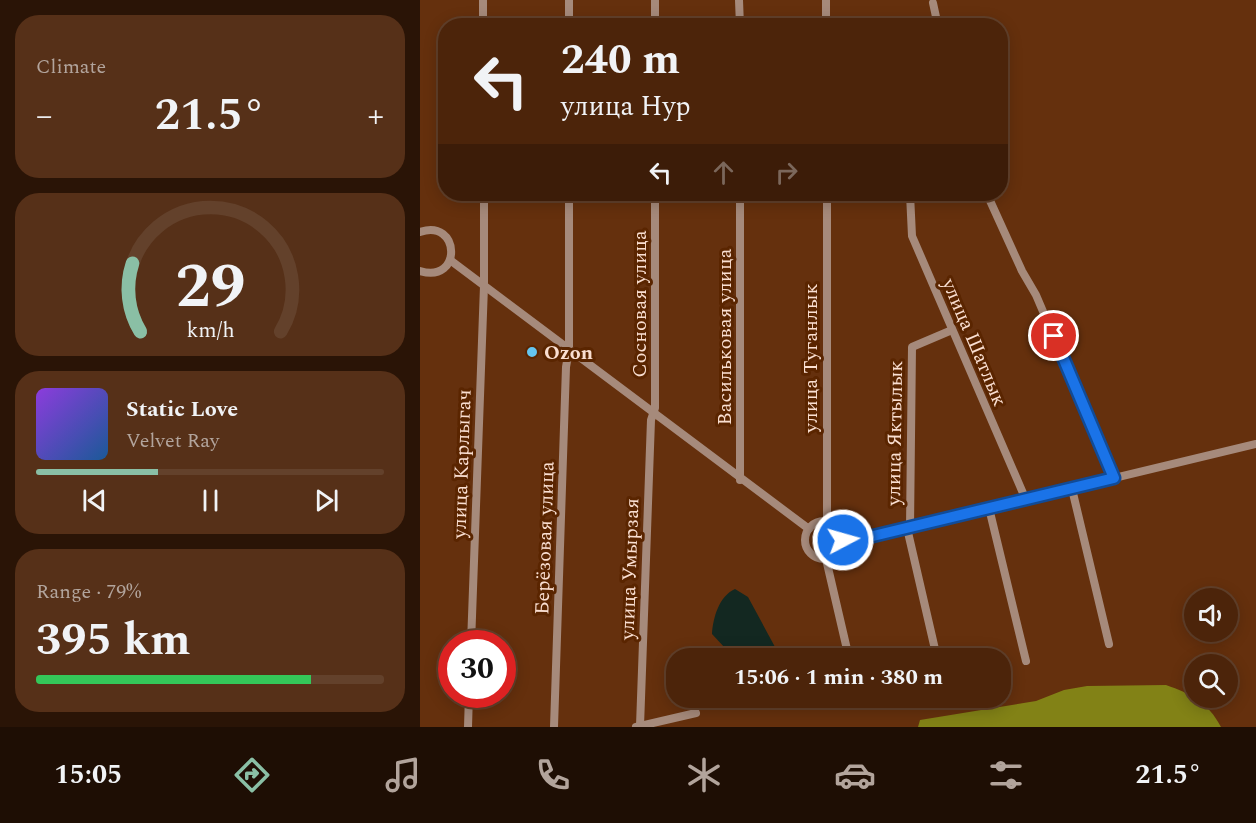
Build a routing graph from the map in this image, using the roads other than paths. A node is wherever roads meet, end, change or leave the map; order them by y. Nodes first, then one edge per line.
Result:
1 (483, 0) edge
2 (569, 0) edge
3 (655, 0) edge
4 (740, 0) edge
5 (826, 0) edge
6 (933, 3) dead end
7 (483, 18) edge
8 (569, 18) edge
9 (655, 18) edge
10 (740, 18) edge
11 (826, 18) edge
12 (936, 18) edge
13 (484, 201) edge
14 (569, 201) edge
15 (655, 201) edge
16 (740, 201) edge
17 (826, 201) edge
18 (910, 201) edge
19 (990, 201) edge
20 (420, 232) edge
21 (450, 260) junction
22 (420, 272) edge
23 (484, 285) junction
24 (952, 330) junction
25 (569, 350) junction
26 (653, 414) junction
27 (1256, 444) edge
28 (1114, 478) junction
29 (740, 480) junction
30 (1072, 489) junction
31 (1026, 500) junction
32 (989, 508) junction
33 (827, 522) junction
34 (908, 528) junction
35 (808, 529) junction
36 (843, 540) junction
37 (826, 559) junction
38 (472, 630) edge
39 (1109, 644) dead end
40 (847, 648) edge
41 (936, 648) edge
42 (1026, 661) dead end
43 (469, 708) edge
44 (696, 713) dead end
45 (638, 726) edge
46 (468, 727) edge
47 (554, 727) edge

1 - 7 street
2 - 8 street
3 - 9 street
4 - 10 street
5 - 11 street
6 - 12 street
13 - 23 street, улица Карлыгач
14 - 25 street, Берёзовая улица
15 - 26 street, Сосновая улица
16 - 29 street, Васильковая улица
17 - 33 street, улица Туганлык
18 - 24 street, улица Шатлык
19 - 28 street
20 - 21 street
21 - 22 street
21 - 23 street
23 - 25 street
23 - 38 street, улица Карлыгач
24 - 31 street, улица Шатлык
24 - 34 street, улица Яктылык
25 - 26 street
25 - 47 street, Берёзовая улица
26 - 29 street
26 - 45 street, улица Умырзая
27 - 28 street
28 - 30 street
29 - 35 street
30 - 31 street
30 - 39 street
31 - 32 street
32 - 34 street
32 - 42 street
33 - 35 street
33 - 36 street
34 - 36 street
34 - 41 street
35 - 37 street
36 - 37 street
37 - 40 street
43 - 46 street
44 - 45 street

